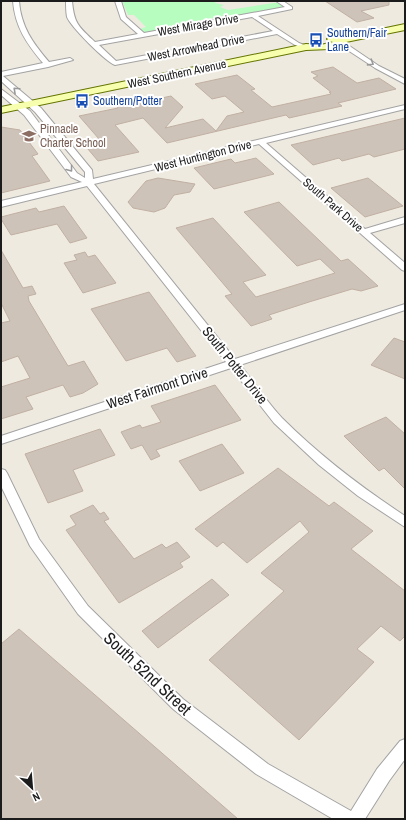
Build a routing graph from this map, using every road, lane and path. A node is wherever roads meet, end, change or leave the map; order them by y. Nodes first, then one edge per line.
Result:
1 (16, 1) edge
2 (69, 1) edge
3 (118, 1) edge
4 (279, 1) edge
5 (253, 15) junction
6 (405, 27) edge
7 (277, 32) junction
8 (143, 35) junction
9 (343, 40) junction
10 (93, 44) junction
11 (305, 46) junction
12 (70, 60) dead end
13 (48, 65) junction
14 (1, 74) edge
15 (405, 76) edge
16 (1, 77) edge
17 (405, 82) edge
18 (1, 91) edge
19 (30, 104) junction
20 (18, 107) junction
21 (405, 107) edge
22 (1, 110) edge
23 (261, 142) junction
24 (89, 183) junction
25 (1, 204) edge
26 (405, 220) edge
27 (364, 232) junction
28 (405, 268) edge
29 (405, 307) edge
30 (234, 364) junction
31 (1, 440) edge
32 (1, 473) edge
33 (405, 522) edge
34 (405, 746) edge
35 (349, 819) edge
36 (356, 819) edge

1 - 13 street
2 - 10 street
3 - 8 street
4 - 5 street, West Mirage Drive
5 - 7 street
5 - 8 street, West Mirage Drive
6 - 9 main road, West Southern Avenue
7 - 10 street, West Arrowhead Drive
7 - 11 street
7 - 11 street
8 - 10 street, West Mirage Drive
9 - 11 main road, West Southern Avenue
9 - 15 street
9 -> 17 street
11 - 19 main road, West Southern Avenue
12 - 13 street
13 - 14 street
19 -> 16 street, South Potter Drive
18 - 20 street, South Potter Drive
19 - 20 main road, West Southern Avenue
19 - 24 street, South Potter Drive
20 - 22 main road, West Southern Avenue
20 -> 24 street, South Potter Drive
21 - 23 street, West Huntington Drive
23 - 24 street, West Huntington Drive
23 - 27 street, South Park Drive
24 - 25 street, West Huntington Drive
24 - 30 street, South Potter Drive
26 - 27 street
27 - 28 street, South Park Drive
29 - 30 street, West Fairmont Drive
30 - 31 street, West Fairmont Drive
30 - 33 street, South Potter Drive
32 - 35 street, South 52nd Street
34 - 36 street

